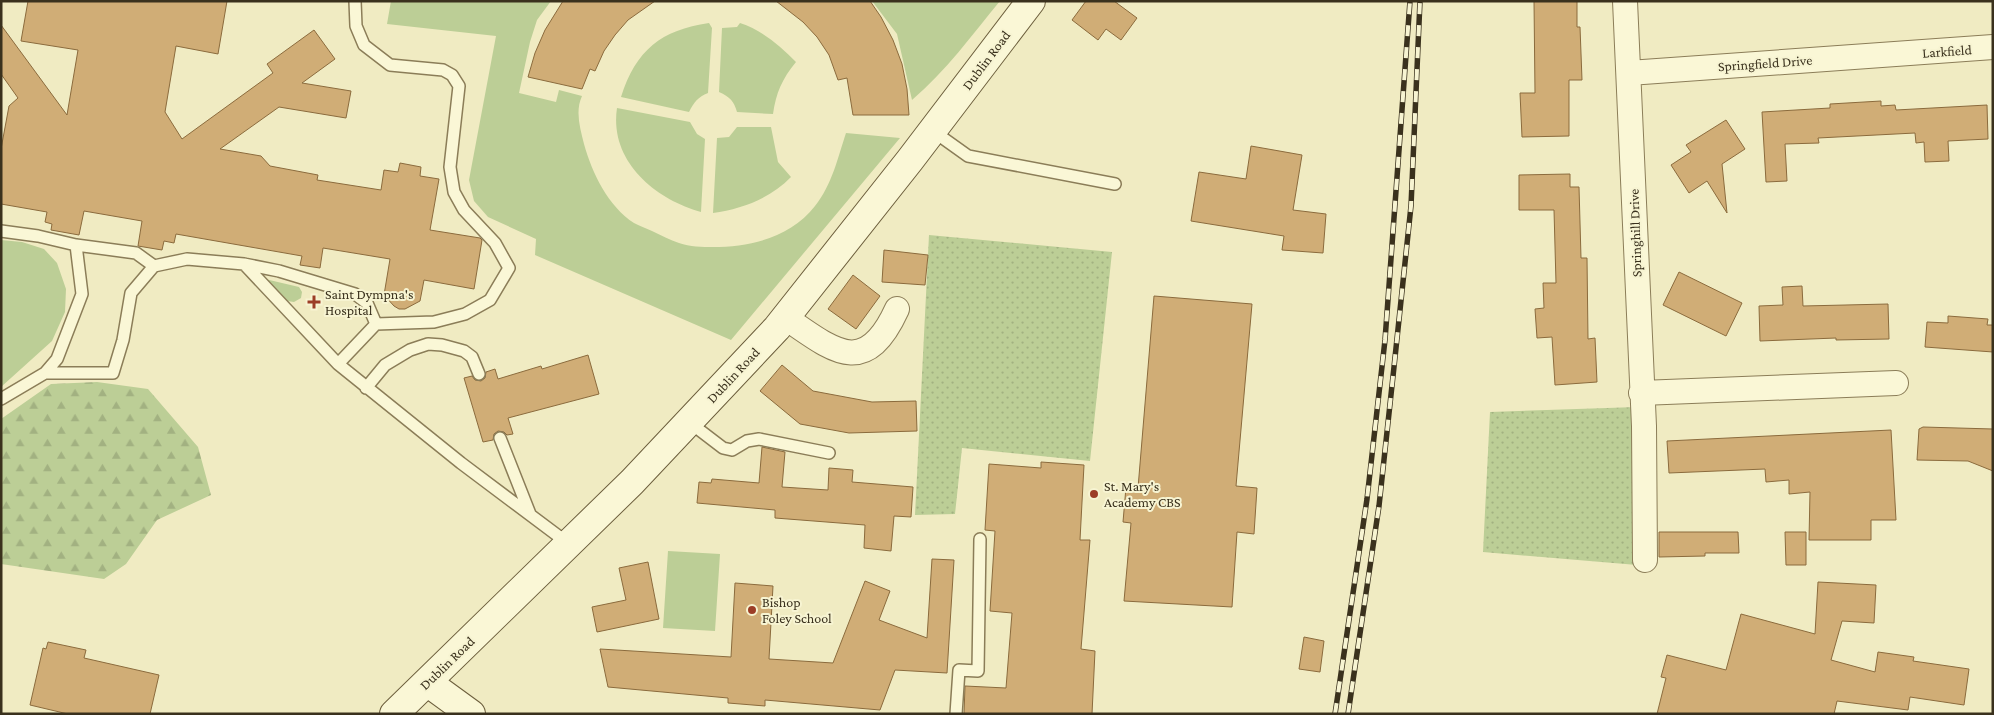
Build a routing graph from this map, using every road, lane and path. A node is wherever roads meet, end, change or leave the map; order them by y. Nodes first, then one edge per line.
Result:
1 (1031, 1) edge
2 (1625, 1) edge
3 (351, 2) edge
4 (1993, 47) edge
5 (1902, 54) joint
6 (1629, 73) junction
7 (933, 131) junction
8 (1115, 184) dead end
9 (1, 230) edge
10 (76, 245) junction
11 (244, 264) junction
12 (154, 266) junction
13 (897, 309) dead end
14 (786, 318) junction
15 (376, 324) junction
16 (338, 364) junction
17 (45, 373) junction
18 (479, 374) dead end
19 (1896, 383) dead end
20 (366, 388) junction
21 (1642, 393) junction
22 (1, 399) edge
23 (689, 422) junction
24 (500, 438) dead end
25 (829, 453) dead end
26 (531, 516) junction
27 (980, 539) dead end
28 (569, 544) junction
29 (1645, 560) dead end
30 (427, 682) junction
31 (394, 714) edge
32 (471, 714) edge
33 (956, 714) edge

1 - 7 main road, Dublin Road
2 - 6 street, Springhill Drive
3 - 15 lane
4 - 5 street, Larkfield
5 - 6 street, Springfield Drive
6 - 21 street, Springhill Drive
7 - 8 lane
7 - 14 main road, Dublin Road
9 - 10 lane
10 - 12 lane
10 - 17 lane
11 - 12 lane
11 - 15 lane
11 - 16 lane
12 - 17 lane
13 - 14 street
14 - 23 main road, Dublin Road
15 - 16 lane
16 - 20 lane
17 - 22 lane
18 - 20 lane
19 - 21 street
20 - 26 lane
21 - 29 street, Springhill Drive
23 - 25 lane
23 - 28 main road, Dublin Road
24 - 26 lane
26 - 28 lane
27 - 33 lane
28 - 30 main road, Dublin Road
30 - 31 main road, Dublin Road
30 - 32 main road

